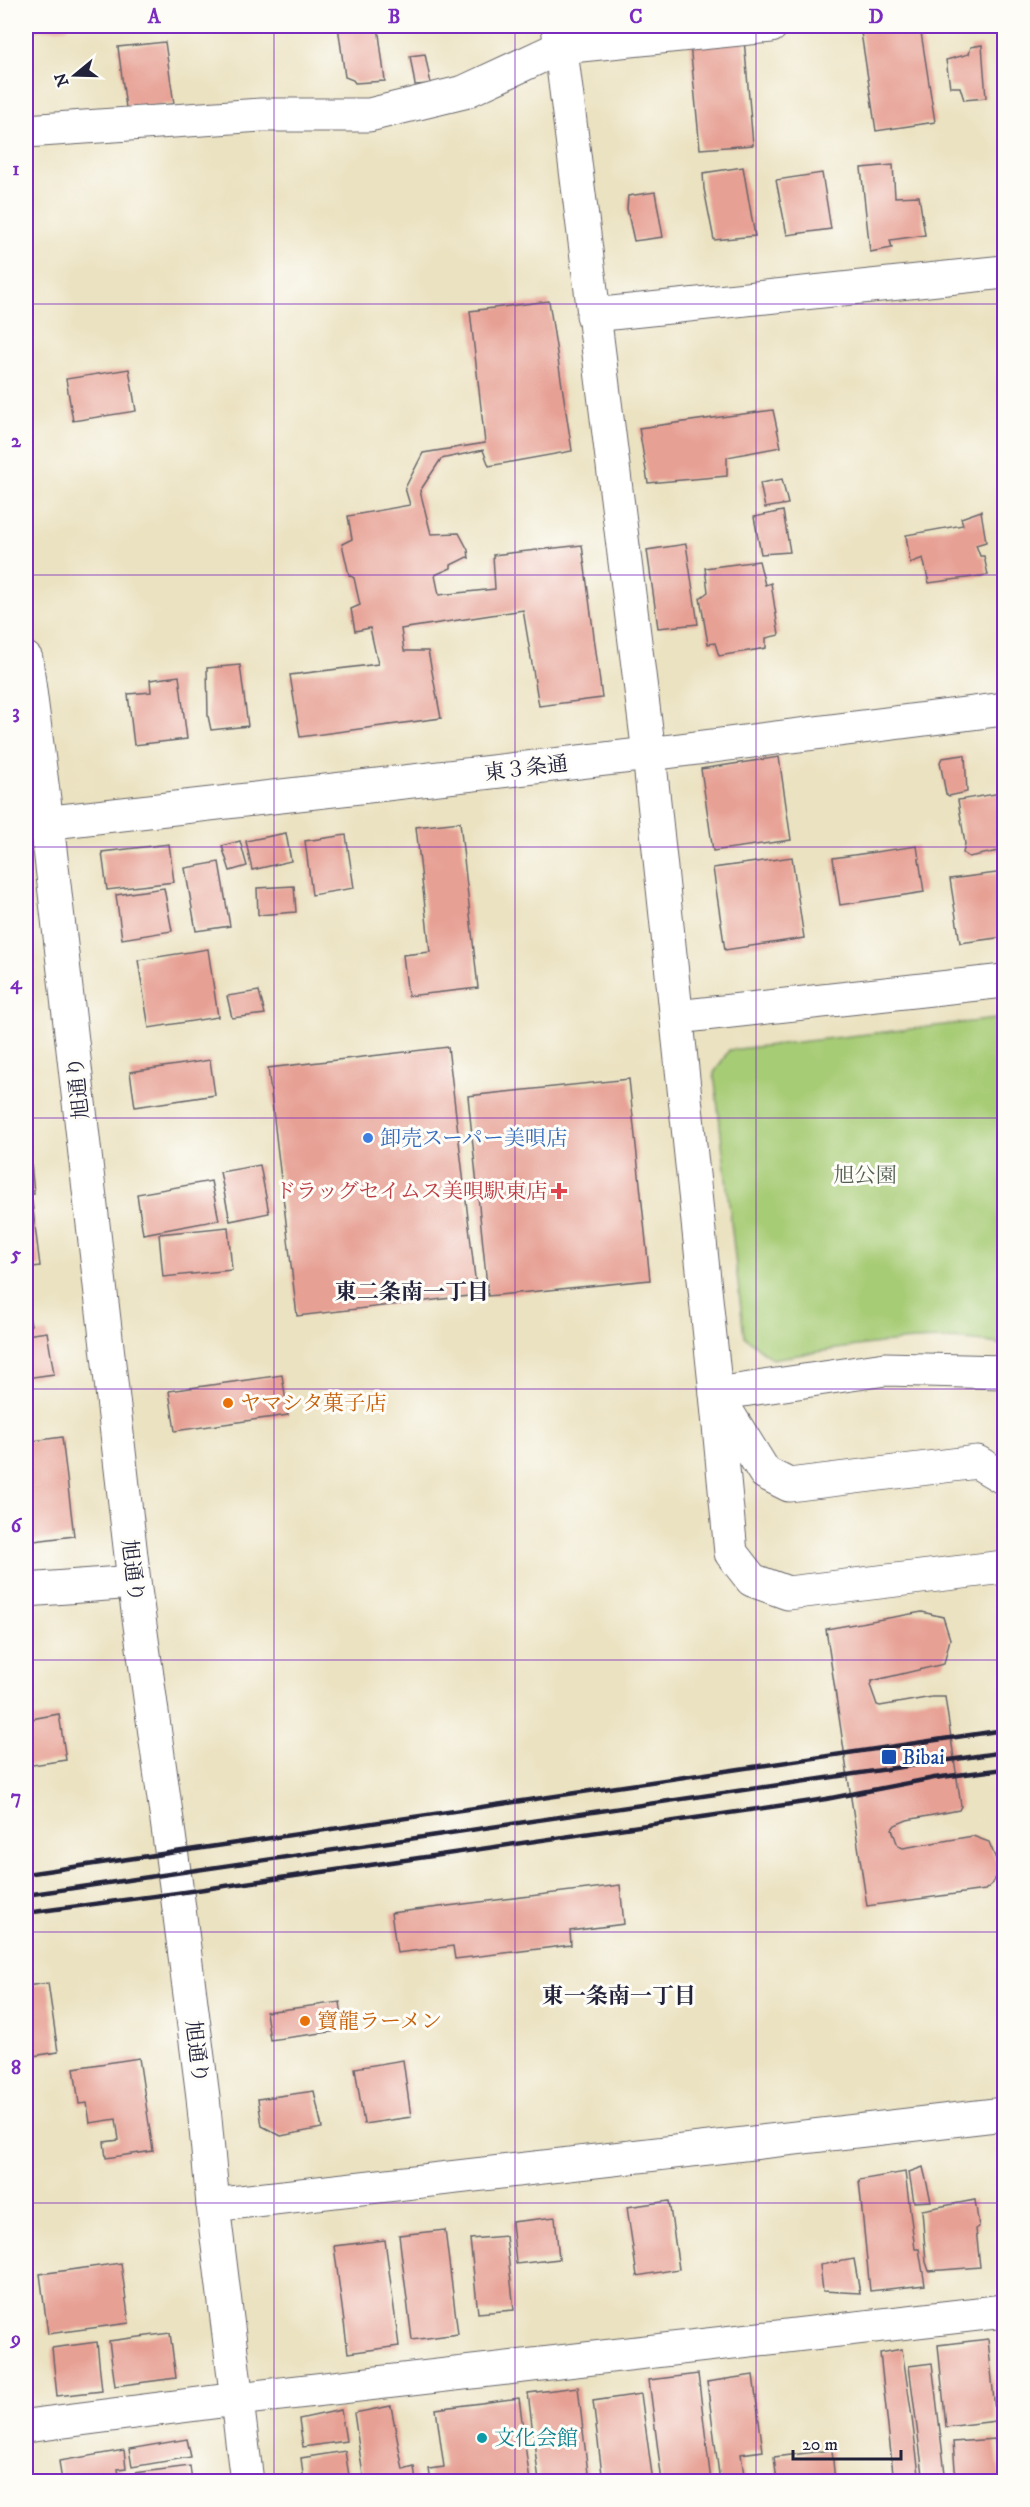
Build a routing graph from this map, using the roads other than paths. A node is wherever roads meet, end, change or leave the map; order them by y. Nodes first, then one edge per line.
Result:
1 (771, 26) edge
2 (559, 36) edge
3 (26, 131) edge
4 (1005, 272) edge
5 (593, 315) junction
6 (26, 659) edge
7 (1005, 709) edge
8 (649, 754) junction
9 (36, 824) edge
10 (1005, 981) edge
11 (677, 1017) junction
12 (1005, 1372) edge
13 (716, 1394) junction
14 (1005, 1478) edge
15 (1005, 1567) edge
16 (134, 1582) junction
17 (26, 1590) edge
18 (1005, 2114) edge
19 (213, 2205) junction
20 (1005, 2311) edge
21 (237, 2399) junction
22 (26, 2426) edge
23 (247, 2481) edge

1 - 2 street
2 - 3 street
2 - 5 street
4 - 5 street
5 - 8 street
6 - 9 street, 旭通り
7 - 8 street, 東３条通
8 - 9 street, 東３条通
8 - 11 street
9 - 16 street, 旭通り
10 - 11 street
11 - 13 street
12 - 13 street
13 - 14 street
13 - 15 street
16 - 17 street
16 - 19 street, 旭通り
18 - 19 street
19 - 21 street, 旭通り
20 - 21 street
21 - 22 street
21 - 23 street, 旭通り

